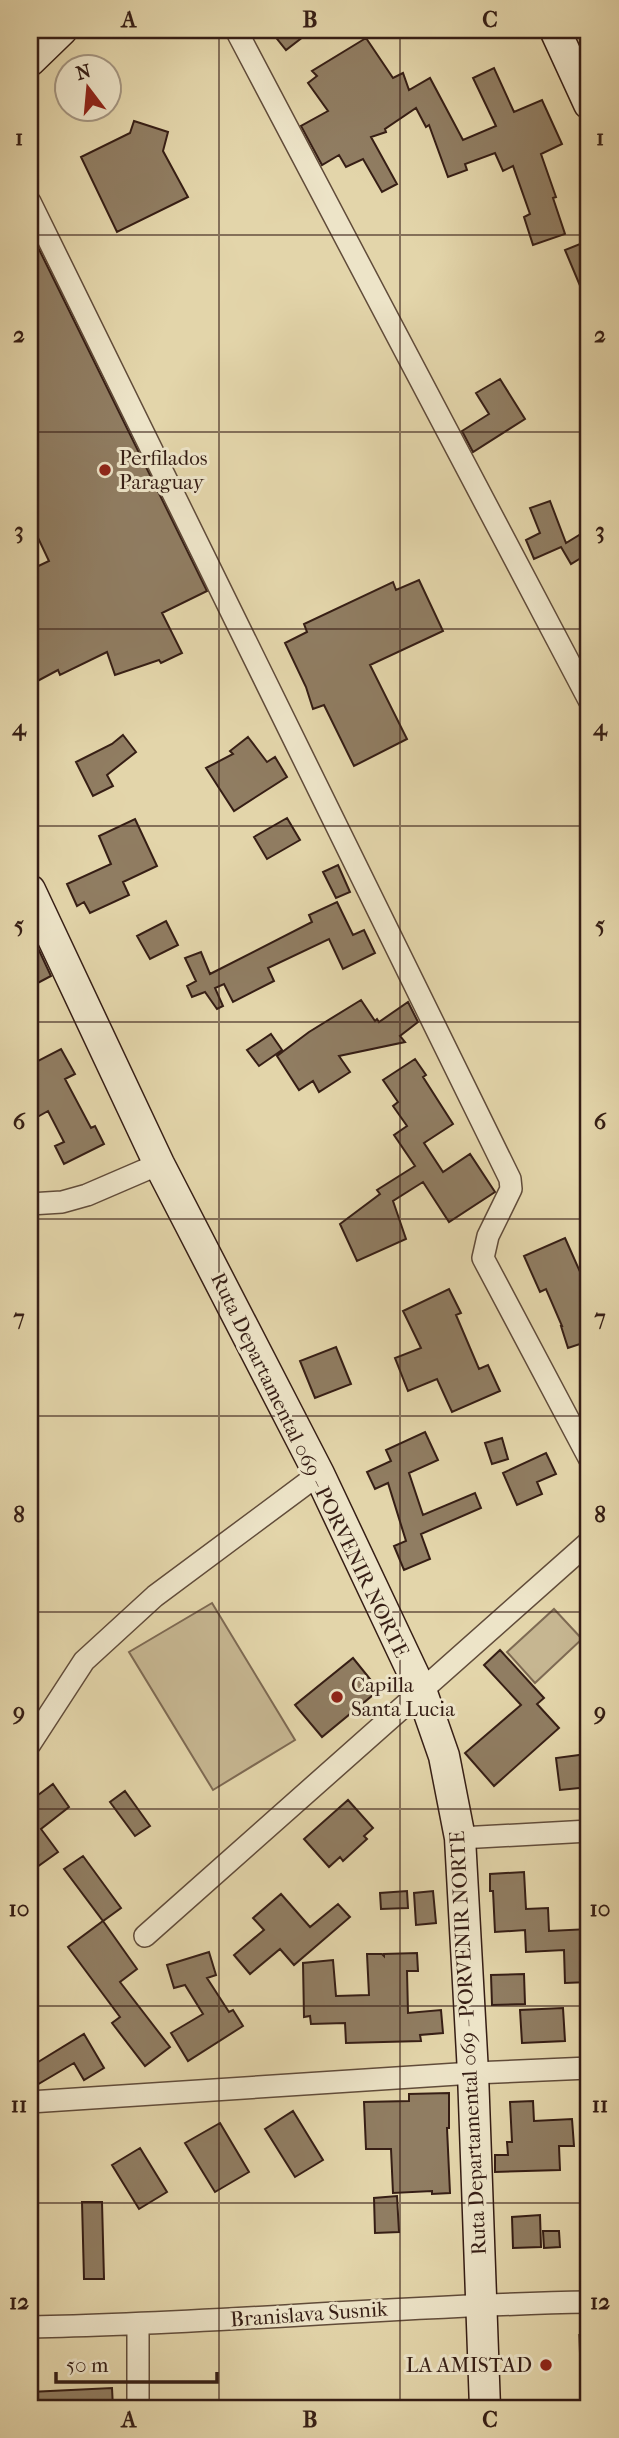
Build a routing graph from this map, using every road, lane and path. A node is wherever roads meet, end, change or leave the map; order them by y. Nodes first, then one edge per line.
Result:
1 (62, 30) edge
2 (236, 30) edge
3 (555, 30) edge
4 (30, 61) edge
5 (589, 104) edge
6 (30, 202) edge
7 (589, 700) edge
8 (30, 890) edge
9 (159, 1164) junction
10 (30, 1204) edge
11 (589, 1458) edge
12 (319, 1474) junction
13 (589, 1542) edge
14 (421, 1690) junction
15 (30, 1744) edge
16 (589, 1830) edge
17 (460, 1838) junction
18 (145, 1936) dead end
19 (589, 2068) edge
20 (473, 2073) junction
21 (30, 2102) edge
22 (589, 2302) edge
23 (480, 2304) junction
24 (138, 2325) junction
25 (30, 2327) edge
26 (138, 2408) edge
27 (485, 2408) edge

1 - 4 main road
2 - 7 street
3 - 5 main road
6 - 11 street
8 - 9 main road, Ruta Departamental 069 - PORVENIR NORTE
9 - 10 street
9 - 12 main road, Ruta Departamental 069 - PORVENIR NORTE
12 - 14 main road, Ruta Departamental 069 - PORVENIR NORTE
12 - 15 street
13 - 14 street
14 - 17 main road, Ruta Departamental 069 - PORVENIR NORTE
14 - 18 street
16 - 17 street
17 - 20 main road, Ruta Departamental 069 - PORVENIR NORTE
19 - 20 street
20 - 21 street
20 - 23 main road, Ruta Departamental 069 - PORVENIR NORTE
22 - 23 street, Branislava Susnik
23 - 24 street, Branislava Susnik
23 - 27 main road, Ruta Departamental 069 - PORVENIR NORTE
24 - 25 street, Branislava Susnik
24 - 26 street

